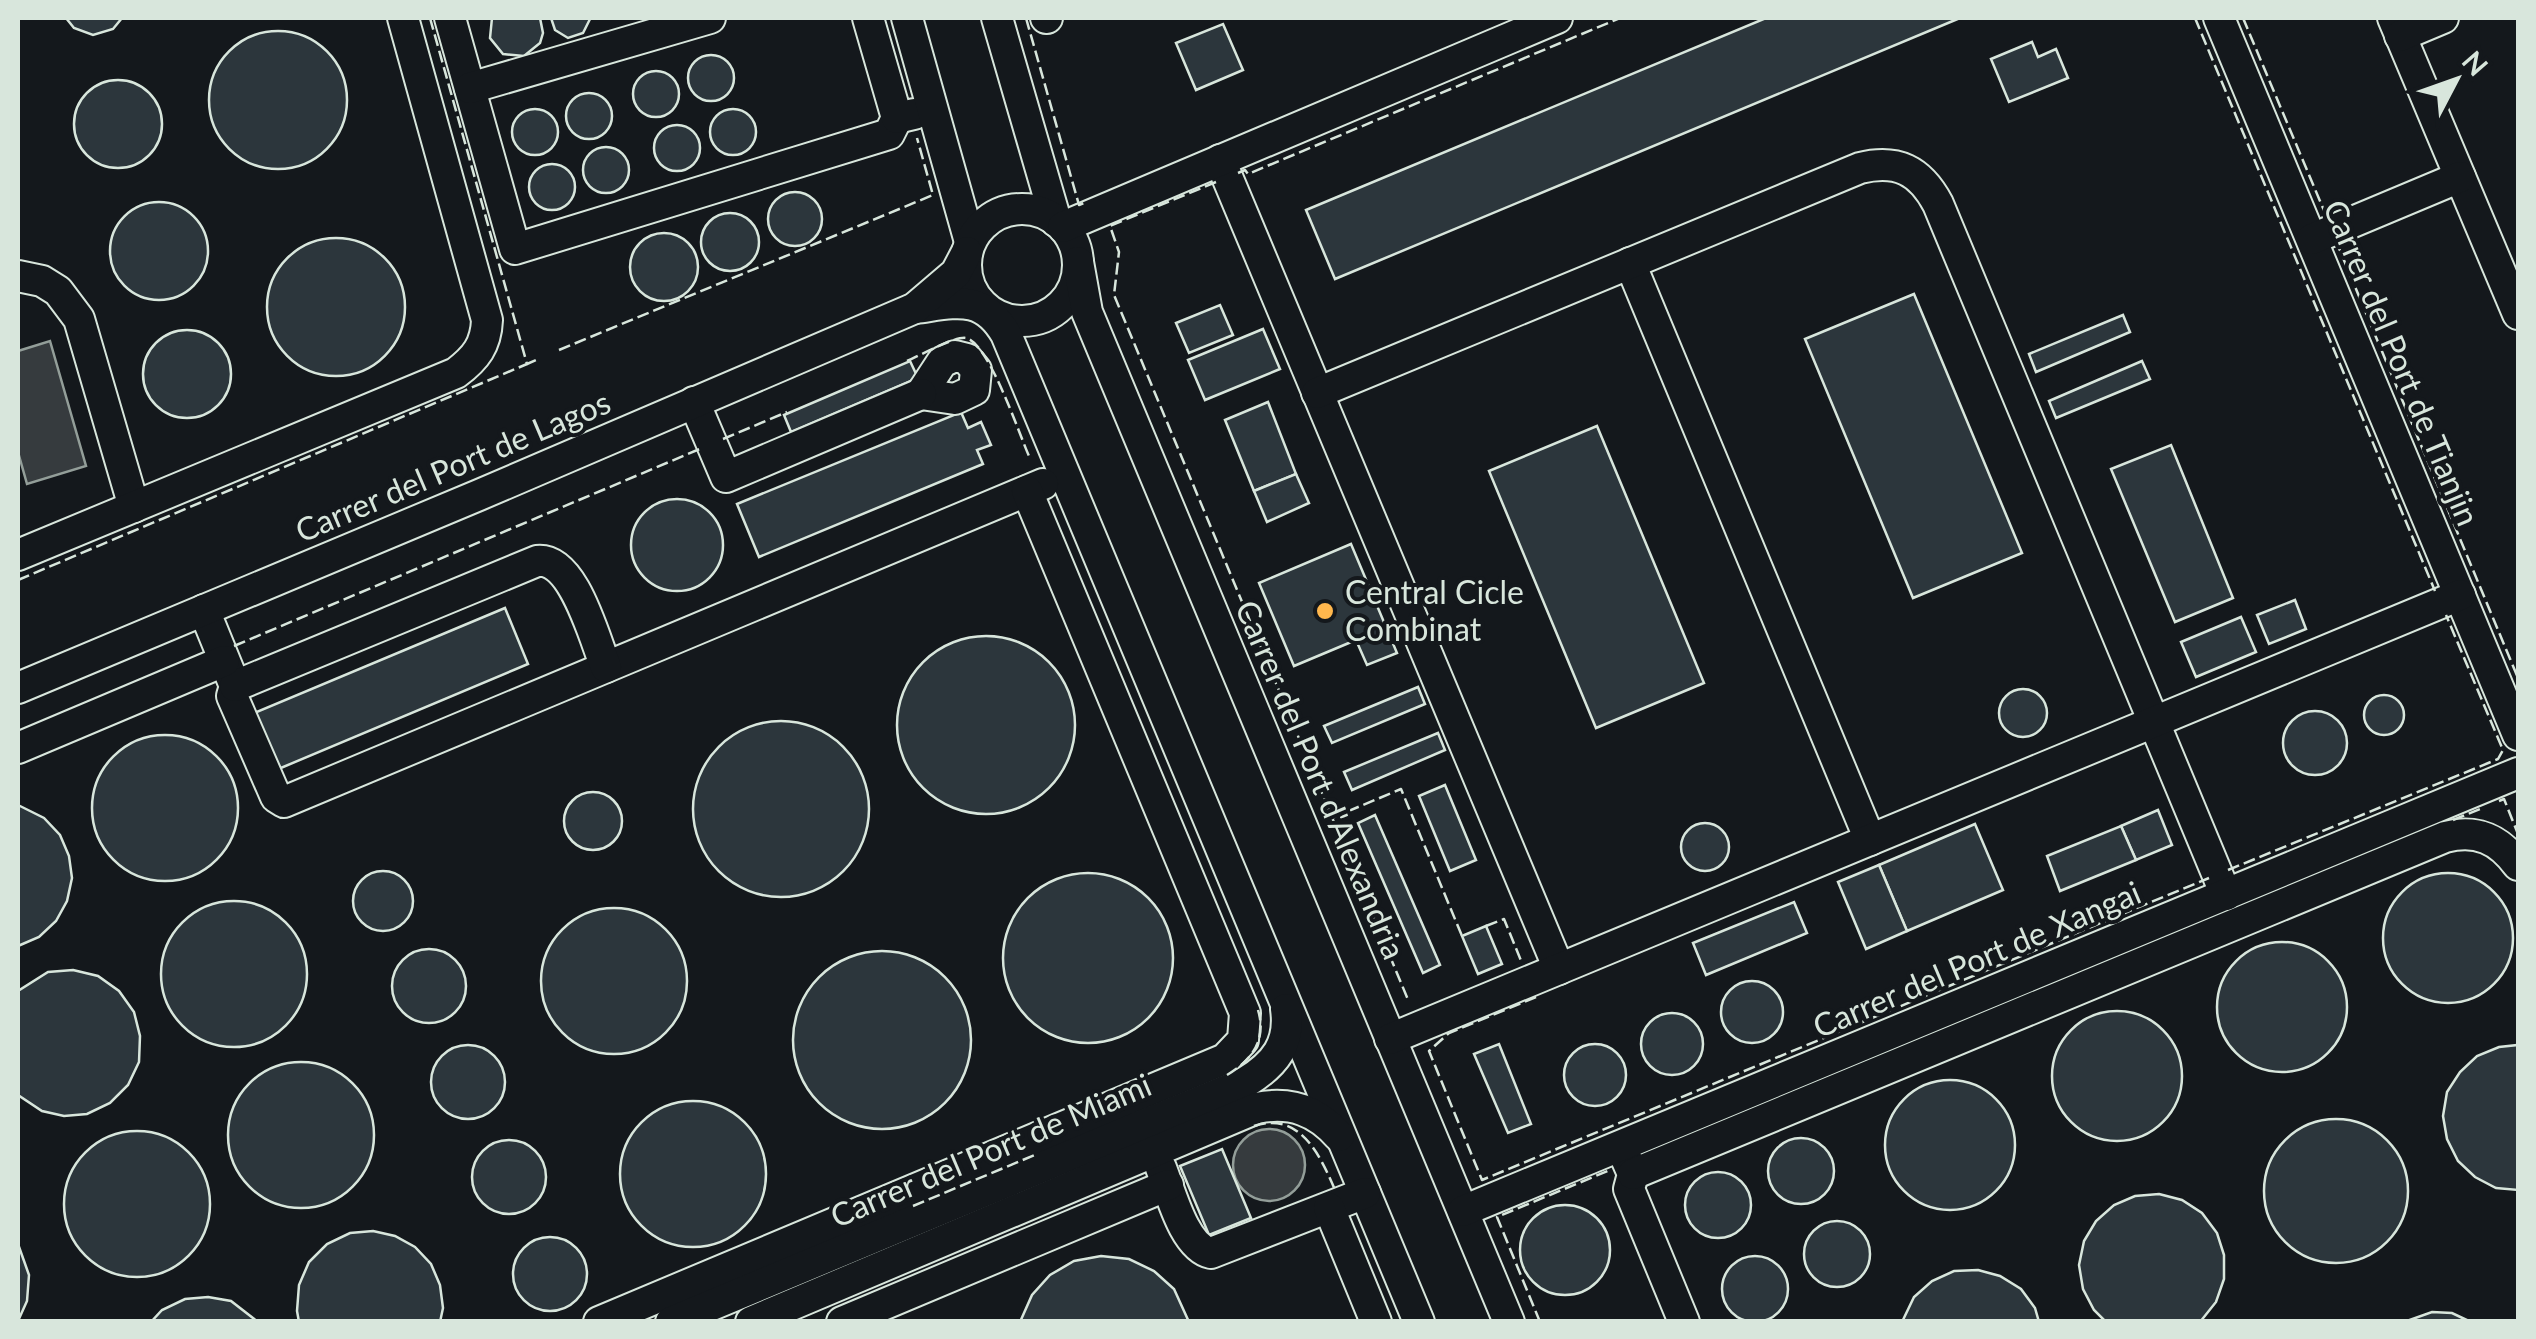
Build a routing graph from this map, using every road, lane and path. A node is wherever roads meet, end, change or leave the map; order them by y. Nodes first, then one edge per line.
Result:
1 (404, 18) edge
2 (450, 18) edge
3 (710, 18) edge
4 (868, 18) edge
5 (907, 18) edge
6 (997, 18) edge
7 (1557, 18) edge
8 (2219, 18) edge
9 (2442, 18) edge
10 (2397, 27) edge
11 (470, 88) junction
12 (934, 108) junction
13 (898, 118) junction
14 (1220, 160) junction
15 (2460, 177) junction
16 (1060, 224) junction
17 (2312, 239) junction
18 (969, 247) junction
19 (1078, 262) junction
20 (1630, 263) junction
21 (18, 276) edge
22 (915, 308) junction
23 (988, 310) junction
24 (2518, 314) edge
25 (1317, 393) junction
26 (921, 394) dead end
27 (694, 402) junction
28 (1064, 475) junction
29 (1027, 490) junction
30 (134, 507) junction
31 (18, 555) edge
32 (2460, 595) junction
33 (204, 610) junction
34 (606, 667) junction
35 (230, 673) junction
36 (18, 688) edge
37 (2154, 722) junction
38 (2518, 736) edge
39 (18, 748) edge
40 (2518, 774) edge
41 (1870, 840) junction
42 (2518, 865) edge
43 (2226, 895) junction
44 (1559, 968) junction
45 (1285, 1001) junction
46 (1390, 1039) junction
47 (1344, 1141) junction
48 (1154, 1152) junction
49 (1627, 1160) junction
50 (1168, 1184) junction
51 (1365, 1193) junction
52 (1328, 1208) junction
53 (1463, 1211) junction
54 (599, 1322) edge
55 (671, 1322) edge
56 (751, 1322) edge
57 (842, 1322) edge
58 (1376, 1322) edge
59 (1419, 1322) edge
60 (1509, 1322) edge
61 (1684, 1322) edge

1 - 30 street
2 - 11 street
3 - 11 street
4 - 13 street
5 - 12 street
6 - 16 street
7 - 14 street
8 - 17 street, Carrer del Port de Tianjin
9 - 10 street
10 - 15 street
11 - 13 street
12 - 13 street
12 - 18 street
14 - 16 street
14 - 25 street
15 - 17 street
15 - 24 street
16 - 18 street
16 - 19 street
17 - 32 street, Carrer del Port de Tianjin
18 - 22 street
18 - 23 street
19 - 23 street
19 - 46 street, Carrer del Port d'Alexandria
20 - 25 street
20 - 37 street
20 - 41 street
21 - 30 street
22 - 23 street
22 - 27 street, Carrer del Port de Lagos
23 - 28 street
25 - 44 street
26 - 27 street
27 - 33 street, Carrer del Port de Lagos
28 - 29 street
28 - 45 street
29 - 34 street
29 - 54 street
30 - 31 street
32 - 37 street
32 - 38 street, Carrer del Port de Tianjin
33 - 35 street
33 - 36 street, Carrer del Port de Lagos
34 - 35 street
34 - 35 street
35 - 39 street
37 - 41 street
37 - 43 street
40 - 43 street, Carrer del Port de Xangai
41 - 44 street
42 - 49 street
43 - 49 street, Carrer del Port de Xangai
44 - 46 street
45 - 47 street
45 - 55 street, Carrer del Port de Miami
46 - 53 street, Carrer del Port d'Alexandria
47 - 48 street, Carrer del Port de Miami
47 - 51 street
48 - 50 street
48 - 56 street, Carrer del Port de Miami
49 - 53 street, Carrer del Port de Xangai
49 - 61 street
50 - 52 street
50 - 57 street
51 - 52 street
51 - 59 street
52 - 58 street
53 - 60 street, Carrer del Port d'Alexandria

